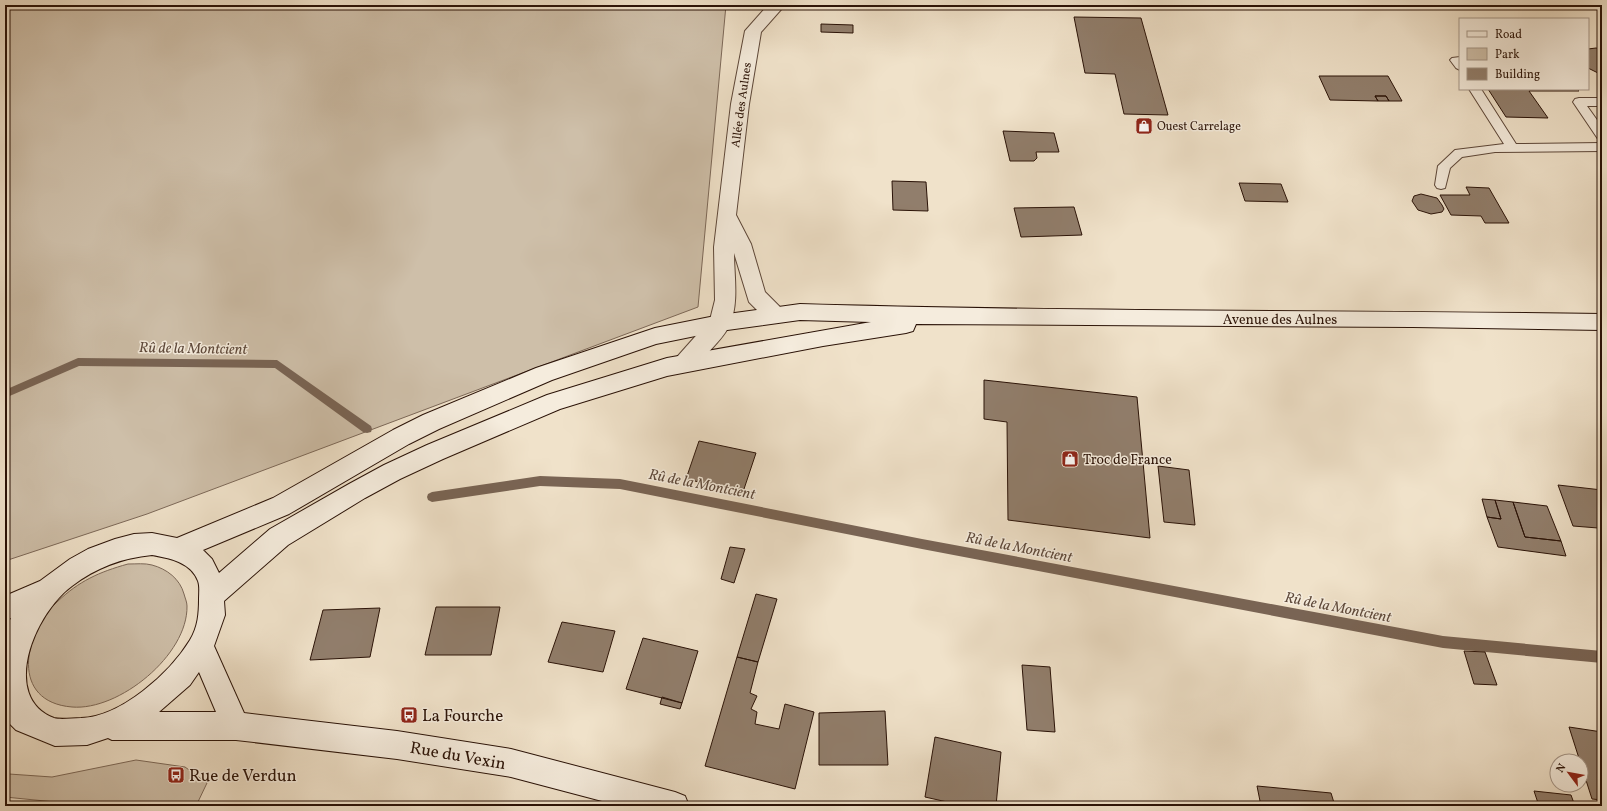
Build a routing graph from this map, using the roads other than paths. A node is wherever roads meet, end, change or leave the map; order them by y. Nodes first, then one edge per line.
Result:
1 (777, 5) edge
2 (1476, 90) edge
3 (1602, 102) edge
4 (1602, 136) edge
5 (1602, 147) edge
6 (1513, 148) junction
7 (1441, 185) dead end
8 (727, 215) junction
9 (775, 315) junction
10 (959, 317) junction
11 (720, 322) junction
12 (1602, 322) edge
13 (685, 363) junction
14 (179, 548) junction
15 (49, 590) junction
16 (214, 594) junction
17 (5, 608) edge
18 (201, 648) junction
19 (5, 668) edge
20 (6, 691) edge
21 (109, 726) junction
22 (236, 726) junction
23 (675, 806) edge

1 - 8 main road, Allée des Aulnes
2 - 6 lane
3 - 4 lane
5 - 6 lane
6 - 7 lane
8 - 9 main road
8 - 11 main road, Allée des Aulnes
9 - 10 main road
9 - 11 main road
10 - 12 main road, Avenue des Aulnes
10 - 13 main road
11 - 13 main road, Allée des Aulnes
11 - 14 main road
13 - 16 main road
14 - 15 main road
14 - 16 main road
15 - 17 main road
15 - 19 main road
16 - 18 main road
18 - 21 main road
18 - 22 main road
20 - 21 main road
21 - 22 main road, Rue du Vexin
22 - 23 main road, Rue du Vexin

